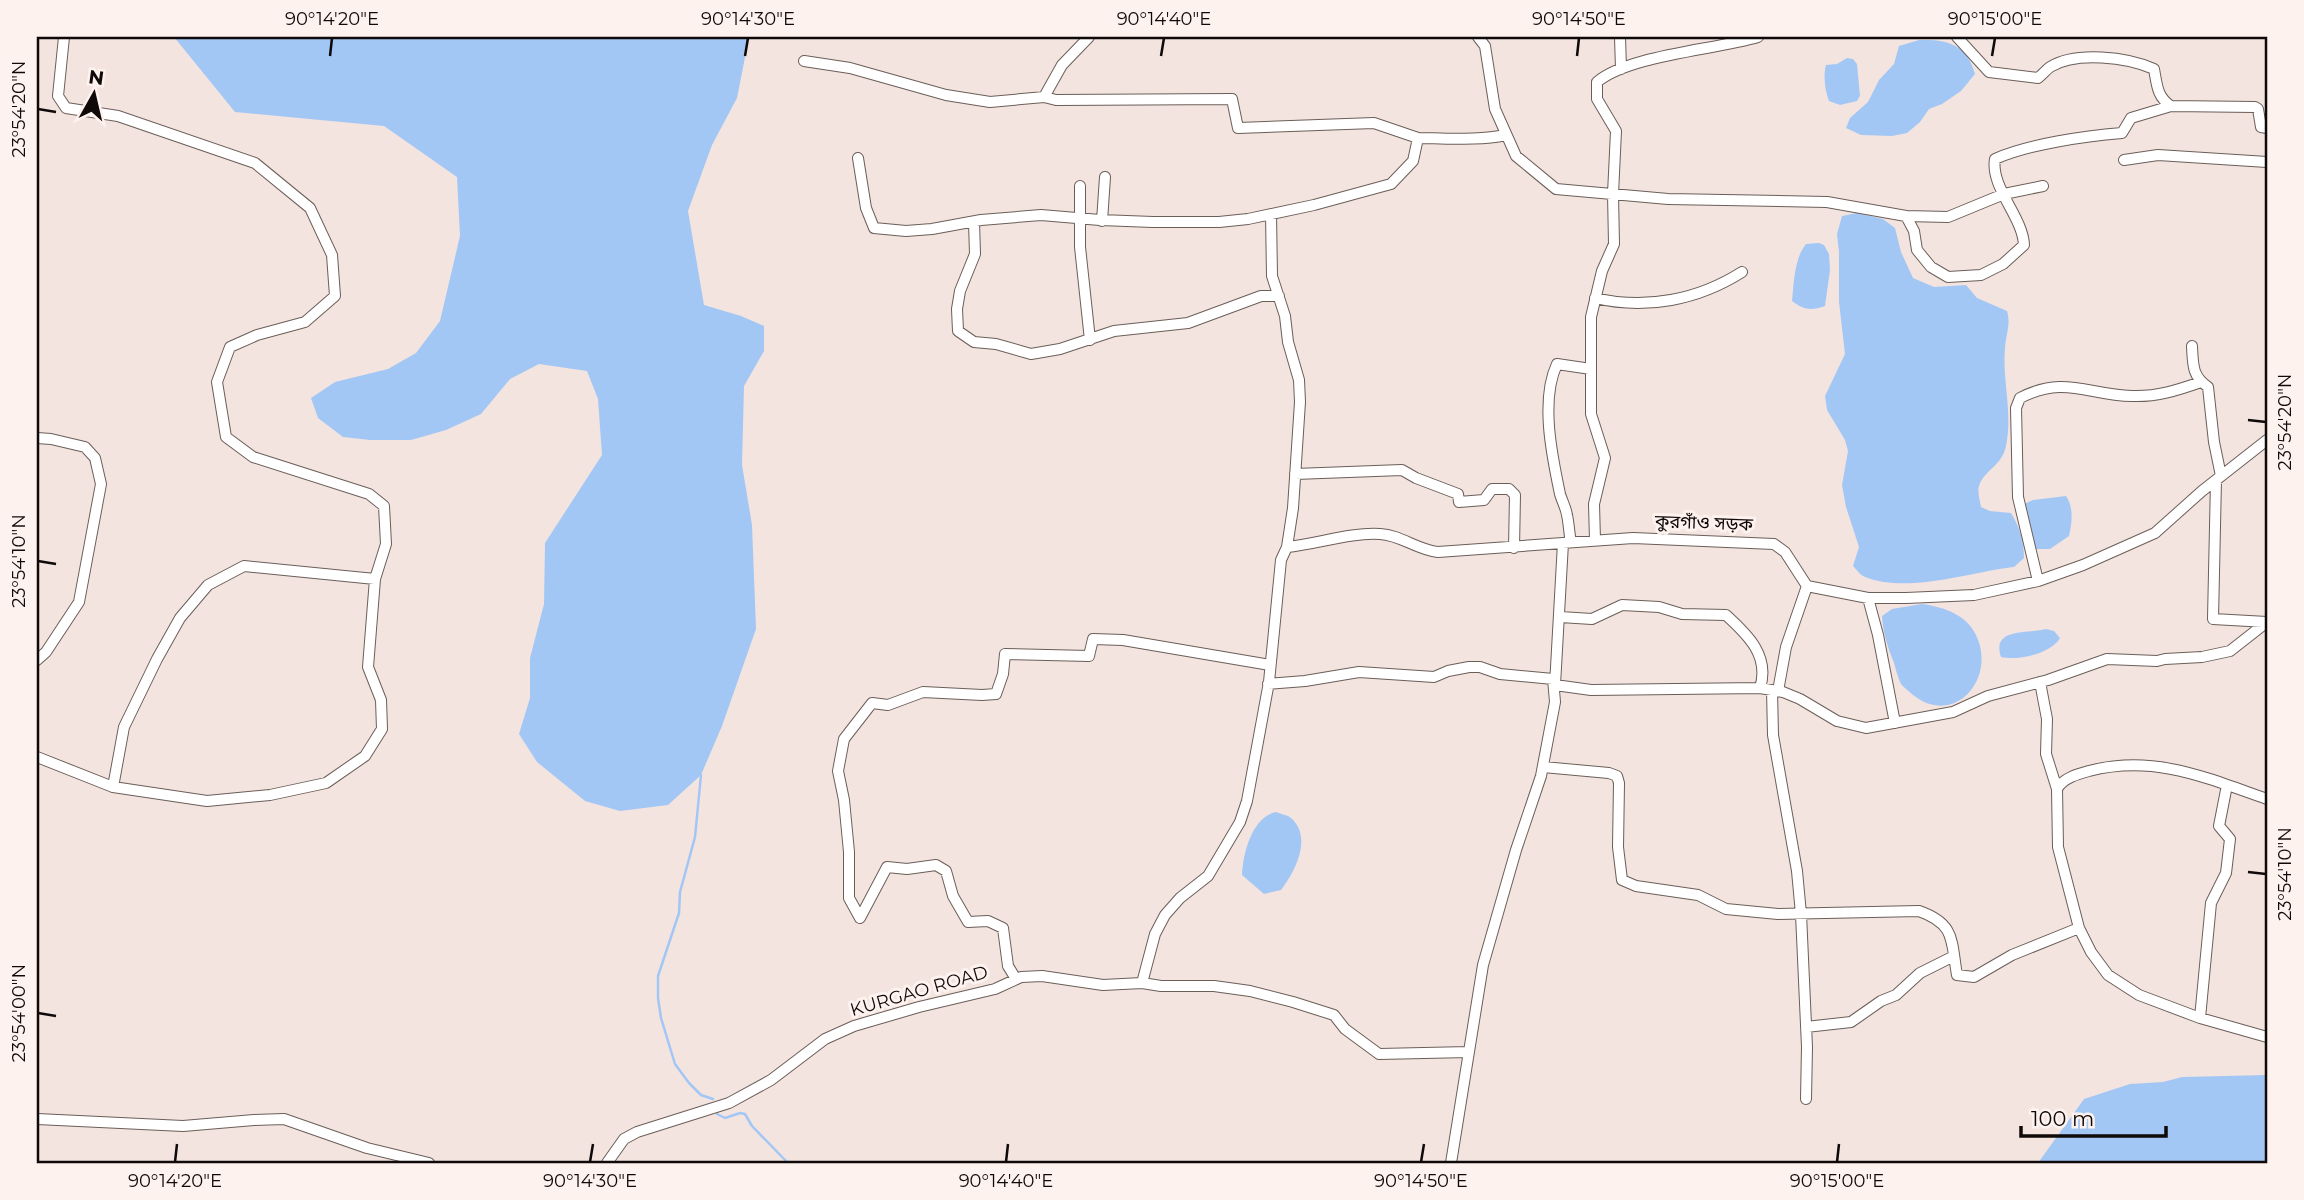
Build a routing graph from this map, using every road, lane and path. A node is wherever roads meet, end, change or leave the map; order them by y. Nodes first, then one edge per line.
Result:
1 (64, 37) edge
2 (1088, 37) edge
3 (1478, 37) edge
4 (1620, 37) edge
5 (1758, 37) edge
6 (1957, 37) edge
7 (804, 61) dead end
8 (1622, 69) junction
9 (1044, 97) junction
10 (2171, 106) junction
11 (2267, 128) edge
12 (1506, 135) junction
13 (1418, 138) junction
14 (858, 158) dead end
15 (2124, 160) dead end
16 (2267, 162) edge
17 (1104, 177) dead end
18 (1080, 186) dead end
19 (2043, 186) dead end
20 (1613, 194) junction
21 (2004, 194) junction
22 (1271, 214) junction
23 (1906, 216) junction
24 (1082, 219) junction
25 (1102, 220) junction
26 (974, 222) junction
27 (1742, 272) dead end
28 (1279, 296) junction
29 (1595, 298) junction
30 (1090, 340) junction
31 (2192, 346) dead end
32 (1591, 369) junction
33 (2201, 382) junction
34 (37, 438) edge
35 (2267, 440) edge
36 (1295, 474) junction
37 (2218, 478) junction
38 (1595, 540) junction
39 (1567, 543) junction
40 (1287, 547) junction
41 (1514, 548) junction
42 (375, 579) junction
43 (2038, 581) junction
44 (1807, 586) junction
45 (1868, 598) junction
46 (1560, 617) junction
47 (2267, 622) edge
48 (37, 660) edge
49 (1270, 665) junction
50 (2040, 682) junction
51 (1268, 684) junction
52 (1555, 685) junction
53 (1770, 689) junction
54 (1895, 723) junction
55 (37, 757) edge
56 (1543, 767) junction
57 (2227, 785) junction
58 (113, 787) junction
59 (2057, 789) junction
60 (2267, 799) edge
61 (1801, 914) junction
62 (2079, 928) junction
63 (1954, 956) junction
64 (1016, 979) junction
65 (1142, 983) junction
66 (2200, 1018) junction
67 (1806, 1027) junction
68 (2267, 1037) edge
69 (1469, 1052) junction
70 (1806, 1099) dead end
71 (37, 1119) edge
72 (429, 1163) edge
73 (607, 1163) edge
74 (1451, 1163) edge

1 - 42 street
2 - 9 street
3 - 12 street
4 - 8 street
5 - 8 street
6 - 10 street
7 - 9 street
8 - 20 street
9 - 13 street
10 - 11 street
10 - 21 street
12 - 13 street
12 - 20 street
13 - 22 street
14 - 26 street
15 - 16 street
17 - 25 street
18 - 24 street
19 - 21 street
20 - 23 street
20 - 29 street
21 - 23 street
21 - 23 street
22 - 25 street
22 - 28 street
24 - 25 street
24 - 26 street
24 - 30 street
26 - 30 street
27 - 29 street
28 - 30 street
28 - 36 street
29 - 32 street
31 - 33 street
32 - 38 street
32 - 39 street
33 - 37 street
33 - 43 street
34 - 48 street
35 - 37 street
36 - 40 street
36 - 41 street
37 - 43 street
37 - 47 street
38 - 39 street, কুরগাঁও সড়ক
38 - 44 street, কুরগাঁও সড়ক
39 - 41 street, কুরগাঁও সড়ক
39 - 46 street
40 - 41 street, কুরগাঁও সড়ক
40 - 49 street
42 - 58 street
42 - 58 street
43 - 45 street
44 - 45 street
44 - 53 street
45 - 54 street
46 - 52 street
46 - 53 street
47 - 50 street
49 - 51 street
49 - 64 street
50 - 54 street
50 - 59 street
51 - 52 street
51 - 65 street
52 - 53 street
52 - 56 street
53 - 54 street
53 - 61 street
55 - 58 street
56 - 61 street
56 - 69 street
57 - 59 street
57 - 60 street
57 - 66 street
59 - 62 street
61 - 63 street
61 - 67 street
62 - 63 street
62 - 66 street
63 - 67 street
64 - 65 street, KURGAO ROAD
64 - 73 street, KURGAO ROAD
65 - 69 street, KURGAO ROAD
66 - 68 street
67 - 70 street
69 - 74 street
71 - 72 street

